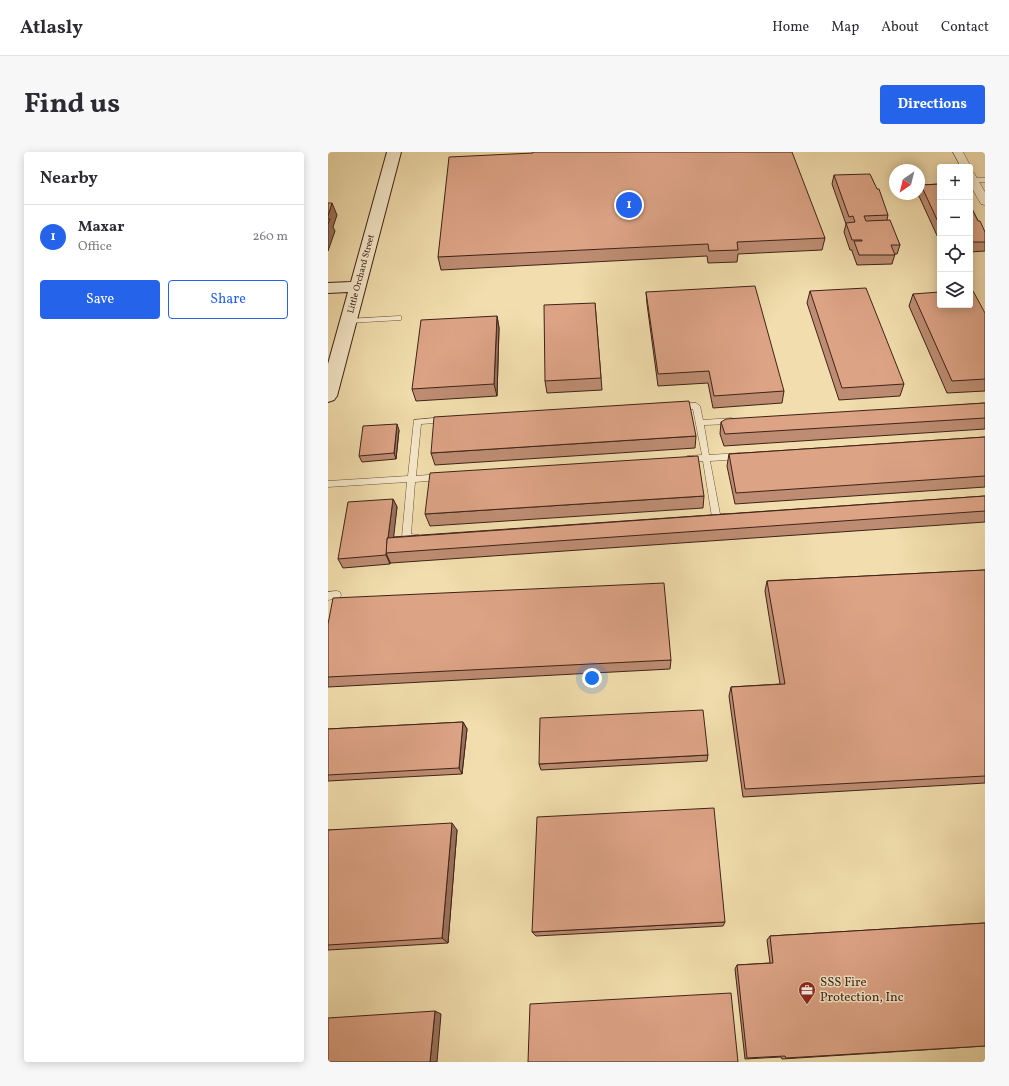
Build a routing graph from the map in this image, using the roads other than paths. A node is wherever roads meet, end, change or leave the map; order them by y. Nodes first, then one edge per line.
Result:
1 (394, 152) edge
2 (958, 152) edge
3 (964, 164) edge
4 (973, 178) edge
5 (985, 180) edge
6 (973, 181) edge
7 (985, 202) edge
8 (357, 287) junction
9 (328, 288) edge
10 (399, 318) dead end
11 (348, 321) junction
12 (328, 396) edge
13 (672, 408) edge
14 (457, 420) edge
15 (740, 421) edge
16 (700, 423) junction
17 (746, 455) edge
18 (707, 458) junction
19 (676, 460) edge
20 (450, 476) edge
21 (411, 479) junction
22 (328, 484) edge
23 (732, 516) edge
24 (422, 536) edge

1 - 8 street, Little Orchard Street
2 - 3 street
4 - 5 lane
6 - 7 street
8 - 9 street
8 - 11 street, Little Orchard Street
10 - 11 lane
11 - 12 street, Little Orchard Street
13 - 16 lane
14 - 21 lane
15 - 16 lane
16 - 18 lane
17 - 18 lane
18 - 19 lane
18 - 23 lane
20 - 21 lane
21 - 22 lane
21 - 24 lane

